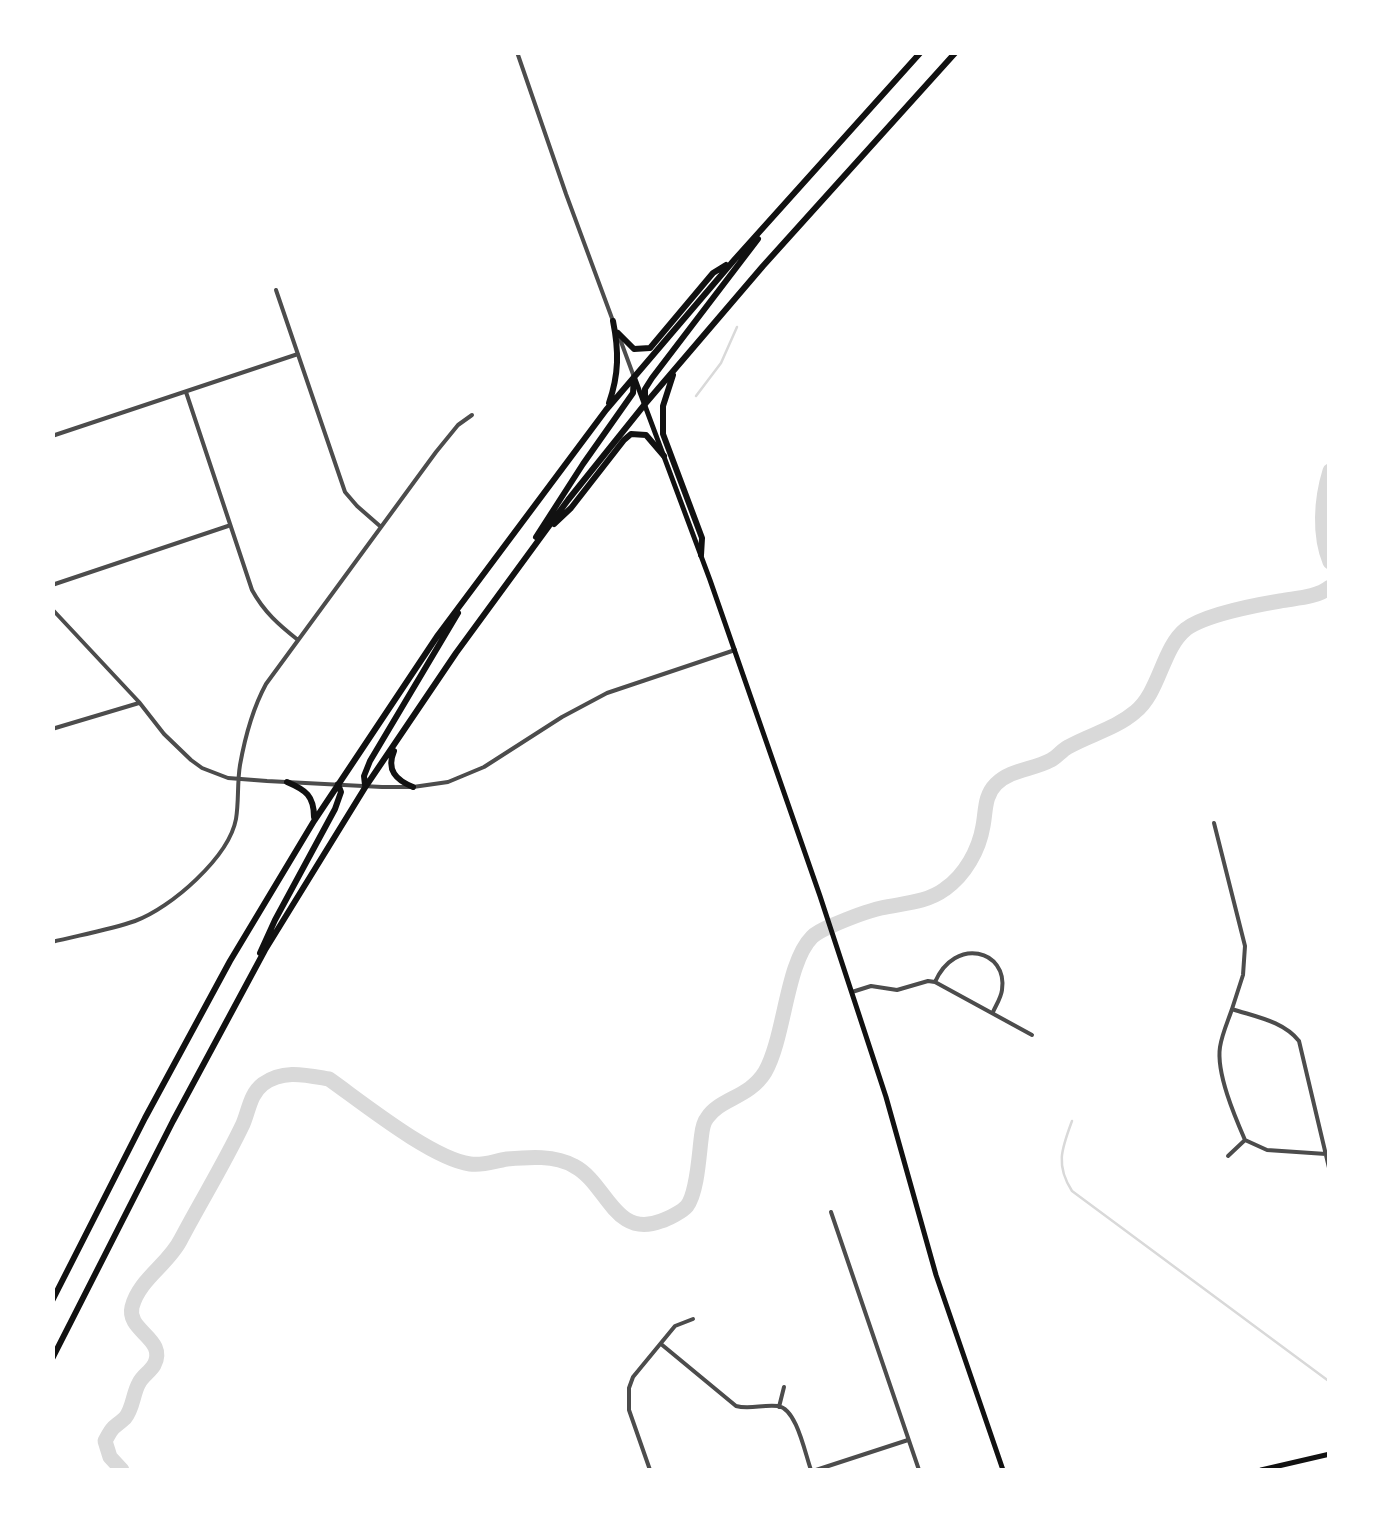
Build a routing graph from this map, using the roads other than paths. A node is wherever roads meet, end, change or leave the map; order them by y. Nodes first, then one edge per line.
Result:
1 (517, 52) edge
2 (922, 52) edge
3 (956, 52) edge
4 (776, 214) junction
5 (735, 259) junction
6 (276, 290) dead end
7 (614, 321) junction
8 (618, 333) junction
9 (298, 354) junction
10 (677, 365) junction
11 (634, 377) junction
12 (186, 392) junction
13 (644, 404) junction
14 (606, 410) junction
15 (472, 415) dead end
16 (52, 436) edge
17 (664, 456) junction
18 (230, 525) junction
19 (381, 528) junction
20 (539, 539) junction
21 (701, 555) junction
22 (526, 556) junction
23 (52, 586) edge
24 (473, 586) junction
25 (52, 609) edge
26 (298, 640) junction
27 (735, 650) junction
28 (139, 702) junction
29 (52, 729) edge
30 (399, 737) junction
31 (239, 779) junction
32 (288, 782) junction
33 (338, 784) junction
34 (366, 786) junction
35 (413, 787) junction
36 (314, 821) junction
37 (1214, 823) dead end
38 (52, 942) edge
39 (250, 978) junction
40 (935, 982) junction
41 (852, 992) junction
42 (1232, 1009) junction
43 (993, 1012) junction
44 (1032, 1035) dead end
45 (1245, 1140) junction
46 (1326, 1154) junction
47 (1228, 1156) dead end
48 (1330, 1172) edge
49 (831, 1212) dead end
50 (52, 1302) edge
51 (693, 1319) dead end
52 (661, 1344) junction
53 (52, 1359) edge
54 (784, 1387) dead end
55 (779, 1407) junction
56 (908, 1440) junction
57 (1330, 1454) edge
58 (650, 1470) edge
59 (814, 1470) edge
60 (918, 1470) edge
61 (1003, 1470) edge
62 (1261, 1470) edge

1 - 7 street
2 - 4 highway
3 - 10 highway
4 - 5 highway
4 - 13 highway
5 - 8 highway
5 - 11 highway
6 - 9 street
7 - 8 street
7 - 14 highway
8 - 11 street
9 - 12 street
9 - 19 street
10 - 13 highway
10 - 21 highway
11 - 13 main road
11 - 14 highway
11 - 22 highway
12 - 16 street
12 - 18 street
13 - 17 main road
13 - 20 highway
14 - 24 highway
15 - 19 street
17 - 20 highway
17 - 21 main road
18 - 23 street
18 - 26 street
19 - 26 street
20 - 22 highway
21 - 27 main road
22 - 30 highway
24 - 33 highway
24 - 34 highway
25 - 28 street
26 - 31 street
27 - 35 street
27 - 41 main road
28 - 29 street
28 - 31 street
30 - 34 highway
30 - 35 highway
31 - 32 street
31 - 38 street
32 - 33 street
32 - 36 highway
33 - 34 street
33 - 36 highway
33 - 39 highway
34 - 35 street
34 - 39 highway
36 - 50 highway
37 - 42 street
39 - 53 highway
40 - 41 street
40 - 43 street
40 - 43 street
41 - 61 main road
42 - 45 street
42 - 46 street
43 - 44 street
45 - 46 street
45 - 47 street
46 - 48 street
49 - 56 street
51 - 52 street
52 - 55 street
52 - 58 street
54 - 55 street
55 - 59 street
56 - 59 street
56 - 60 street
57 - 62 main road

